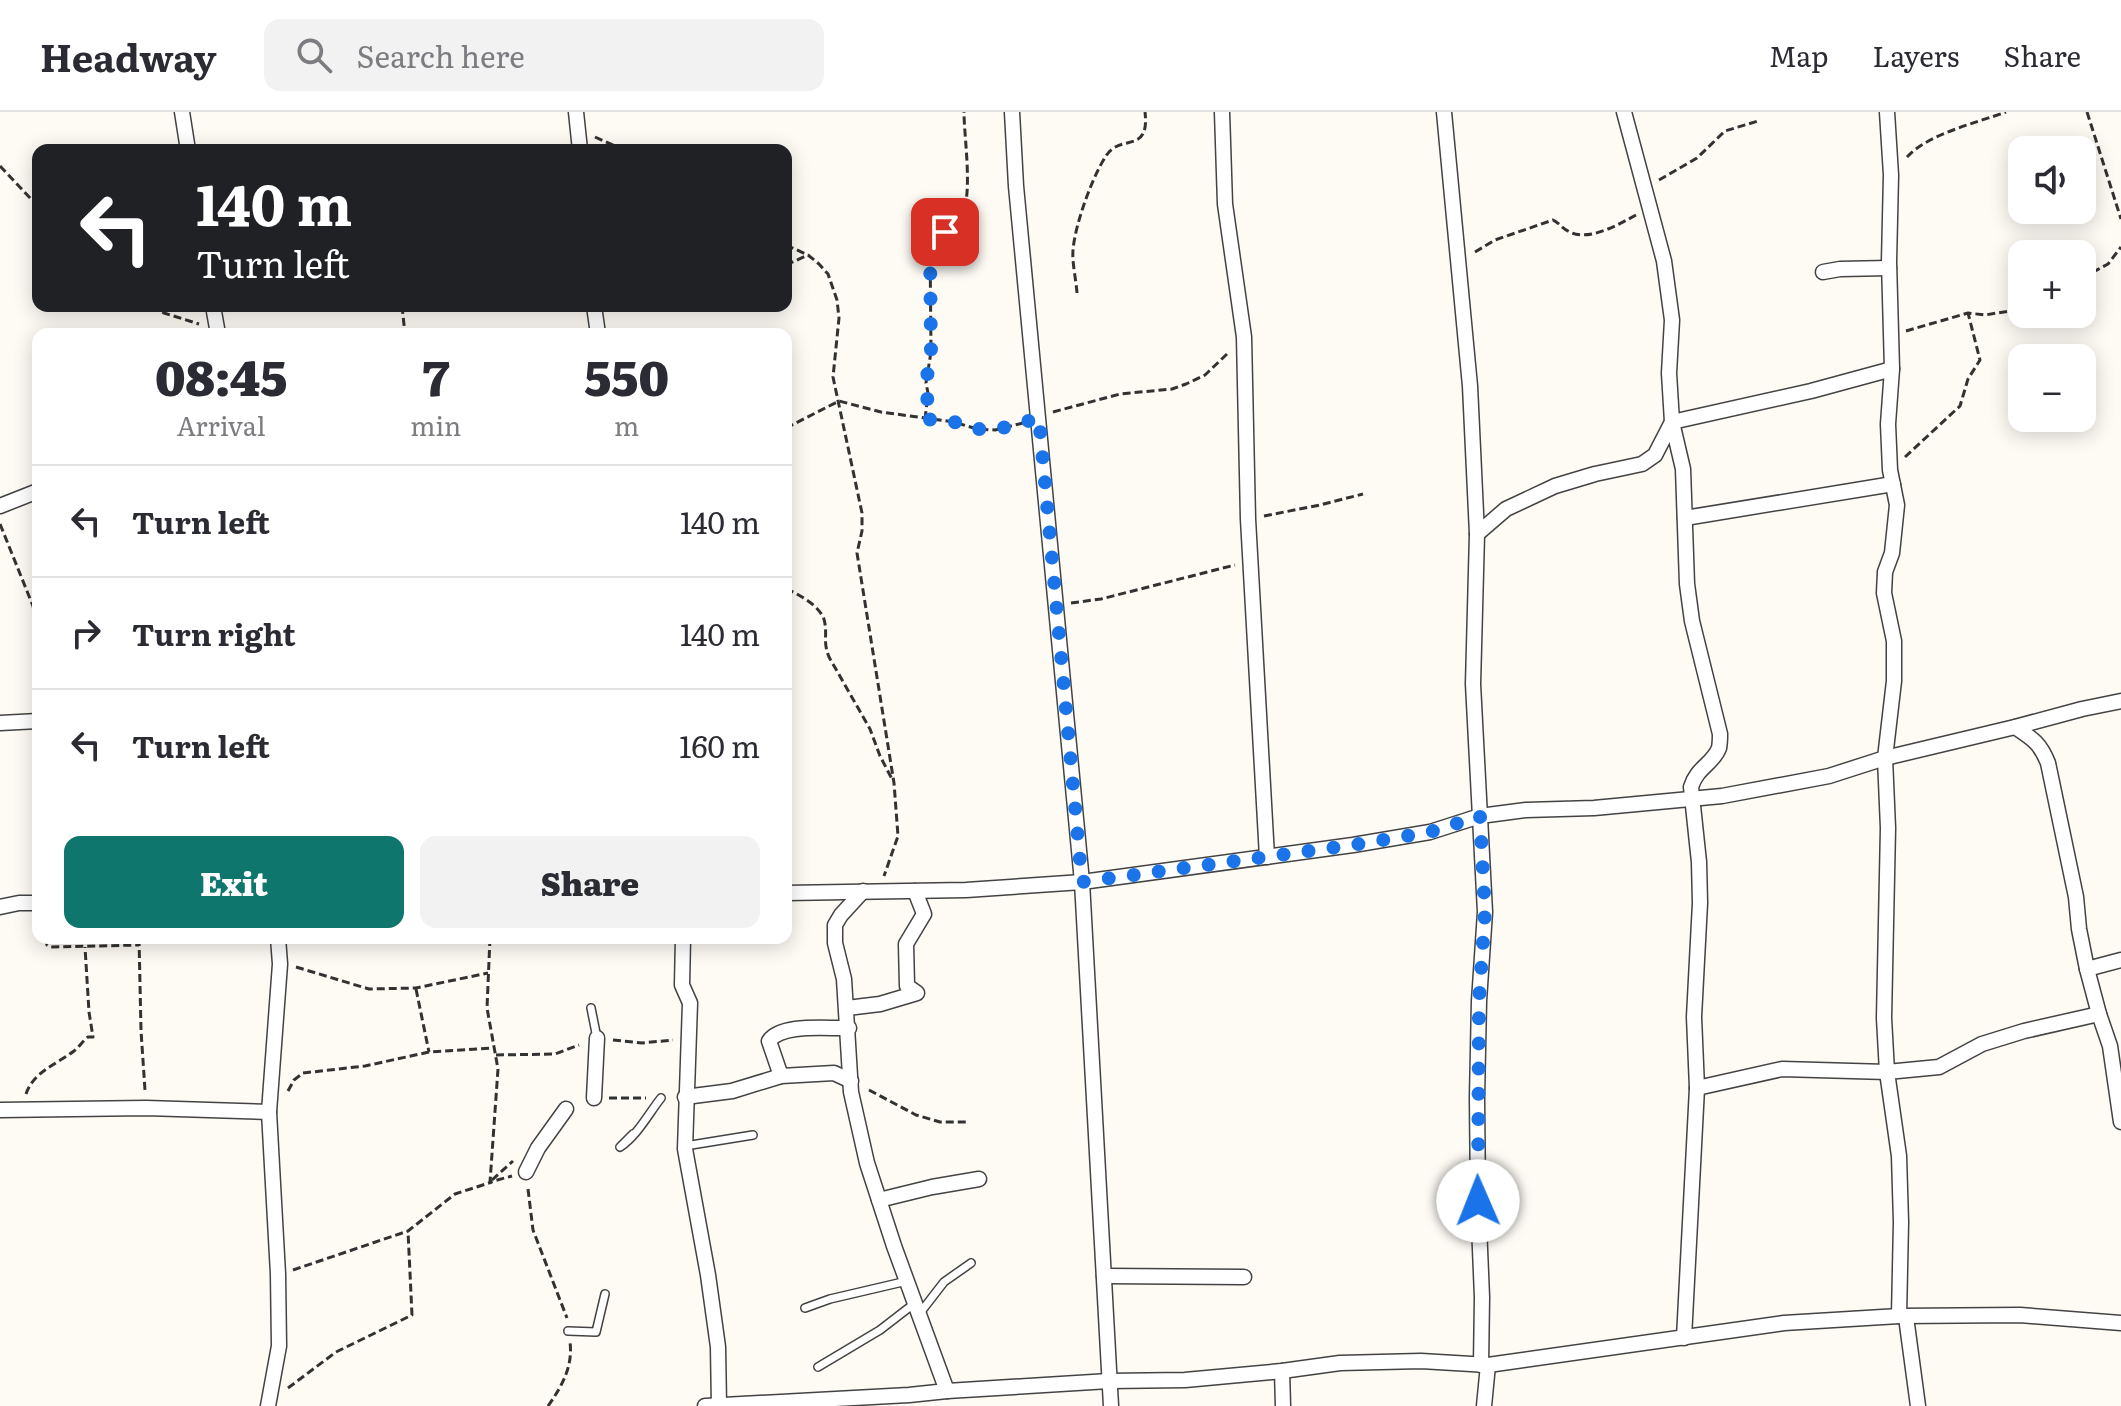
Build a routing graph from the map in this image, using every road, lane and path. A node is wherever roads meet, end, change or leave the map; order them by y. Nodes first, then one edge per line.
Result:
1 (182, 112) edge
2 (576, 112) edge
3 (964, 112) edge
4 (1012, 112) edge
5 (1145, 112) edge
6 (1222, 112) edge
7 (1444, 112) edge
8 (1624, 112) edge
9 (1887, 112) edge
10 (2006, 112) edge
11 (2087, 112) edge
12 (1758, 121) dead end
13 (578, 130) junction
14 (187, 144) edge
15 (579, 144) edge
16 (610, 144) edge
17 (0, 166) edge
18 (1891, 175) junction
19 (1647, 195) junction
20 (32, 200) edge
21 (2121, 219) edge
22 (2121, 247) edge
23 (792, 248) edge
24 (808, 255) junction
25 (792, 262) edge
26 (1460, 265) junction
27 (1889, 268) junction
28 (2096, 270) edge
29 (1823, 272) dead end
30 (1077, 293) dead end
31 (2008, 311) edge
32 (162, 312) edge
33 (1968, 313) junction
34 (207, 328) edge
35 (1891, 335) junction
36 (1244, 337) junction
37 (1892, 369) junction
38 (839, 401) junction
39 (1039, 418) junction
40 (925, 419) junction
41 (1672, 422) junction
42 (792, 425) edge
43 (1891, 477) junction
44 (32, 493) edge
45 (1363, 494) dead end
46 (0, 506) edge
47 (1685, 518) junction
48 (1248, 519) junction
49 (0, 524) edge
50 (1477, 534) junction
51 (1250, 562) junction
52 (792, 591) edge
53 (32, 604) edge
54 (1057, 604) junction
55 (2121, 701) edge
56 (32, 721) edge
57 (0, 723) edge
58 (2015, 727) junction
59 (1885, 758) junction
60 (894, 783) junction
61 (1693, 799) junction
62 (1480, 816) junction
63 (1267, 857) junction
64 (1082, 882) junction
65 (871, 891) junction
66 (915, 891) junction
67 (792, 893) edge
68 (32, 903) edge
69 (0, 907) edge
70 (47, 944) edge
71 (278, 944) edge
72 (683, 944) edge
73 (139, 945) joint
74 (85, 947) junction
75 (2121, 960) edge
76 (280, 964) junction
77 (2087, 969) junction
78 (488, 973) dead end
79 (416, 988) junction
80 (591, 1008) dead end
81 (847, 1008) junction
82 (2099, 1014) junction
83 (849, 1028) junction
84 (597, 1038) joint
85 (494, 1048) dead end
86 (429, 1052) junction
87 (1887, 1072) junction
88 (781, 1076) junction
89 (851, 1081) junction
90 (1697, 1088) junction
91 (685, 1097) junction
92 (594, 1098) joint
93 (661, 1098) joint
94 (146, 1108) junction
95 (21, 1109) junction
96 (566, 1109) dead end
97 (0, 1110) edge
98 (269, 1112) junction
99 (966, 1122) dead end
100 (2121, 1122) edge
101 (633, 1134) dead end
102 (753, 1135) dead end
103 (685, 1146) junction
104 (512, 1161) dead end
105 (526, 1172) joint
106 (979, 1179) dead end
107 (490, 1182) dead end
108 (879, 1200) junction
109 (408, 1231) junction
110 (971, 1263) dead end
111 (278, 1274) junction
112 (1104, 1276) junction
113 (1244, 1277) dead end
114 (907, 1281) junction
115 (605, 1294) dead end
116 (805, 1308) dead end
117 (917, 1309) junction
118 (1902, 1317) junction
119 (2121, 1323) edge
120 (568, 1331) dead end
121 (1684, 1338) junction
122 (1485, 1365) junction
123 (818, 1367) dead end
124 (1282, 1371) junction
125 (1109, 1381) junction
126 (947, 1391) junction
127 (910, 1401) edge
128 (268, 1404) edge
129 (714, 1406) edge
130 (1111, 1406) edge
131 (1283, 1406) edge
132 (1484, 1406) edge
133 (1918, 1406) edge

1 - 14 street
2 - 13 street
3 - 40 path
4 - 39 street
5 - 30 path
6 - 36 street
7 - 26 street
8 - 19 street
9 - 18 street
10 - 18 path
11 - 21 path
12 - 19 path
13 - 15 street
13 - 16 path
17 - 20 path
18 - 27 street
19 - 26 path
19 - 41 street
22 - 28 path
23 - 24 path
24 - 25 path
24 - 38 path
26 - 50 street
27 - 29 street
27 - 35 street
31 - 33 path
32 - 34 path
33 - 35 path
33 - 43 path
35 - 37 street
36 - 39 path
36 - 48 street
37 - 41 street
37 - 43 street
38 - 40 path
38 - 42 path
38 - 60 path
39 - 40 path
39 - 54 street
41 - 47 street
41 - 50 street
43 - 47 street
43 - 59 street
44 - 46 street
45 - 48 path
47 - 61 street
48 - 51 street
49 - 53 path
50 - 62 street
51 - 54 path
51 - 63 street
52 - 60 path
54 - 64 street
55 - 58 street
56 - 57 street
58 - 59 street
58 - 77 street
59 - 61 street
59 - 87 street
60 - 65 path
61 - 62 street
61 - 90 street
62 - 63 street
62 - 122 street
63 - 64 street
64 - 66 street
64 - 112 street
65 - 66 street
65 - 67 street
65 - 81 street
66 - 81 street
68 - 69 street
70 - 74 path
71 - 76 street
72 - 91 street
73 - 74 path
73 - 94 path
74 - 95 path
75 - 77 street
76 - 79 path
76 - 98 street
77 - 82 street
78 - 79 path
79 - 86 path
80 - 84 lane
81 - 83 street
82 - 87 street
82 - 100 street
83 - 88 street
83 - 89 street
84 - 92 street
85 - 86 path
86 - 98 path
87 - 90 street
87 - 118 street
88 - 89 street
88 - 91 street
89 - 99 path
89 - 108 street
90 - 121 street
91 - 103 street
92 - 93 path
93 - 101 lane
94 - 95 street
94 - 98 street
95 - 97 street
96 - 105 street
98 - 111 street
102 - 103 lane
103 - 129 street
104 - 107 path
105 - 109 path
106 - 108 street
108 - 114 street
109 - 111 path
109 - 128 path
110 - 117 lane
111 - 128 street
112 - 113 street
112 - 125 street
114 - 116 lane
114 - 117 street
115 - 120 lane
117 - 123 lane
117 - 126 street
118 - 119 street
118 - 121 street
118 - 133 street
121 - 122 street
122 - 124 street
122 - 132 street
124 - 125 street
124 - 131 street
125 - 126 street
125 - 130 street
126 - 127 street
127 - 129 street

